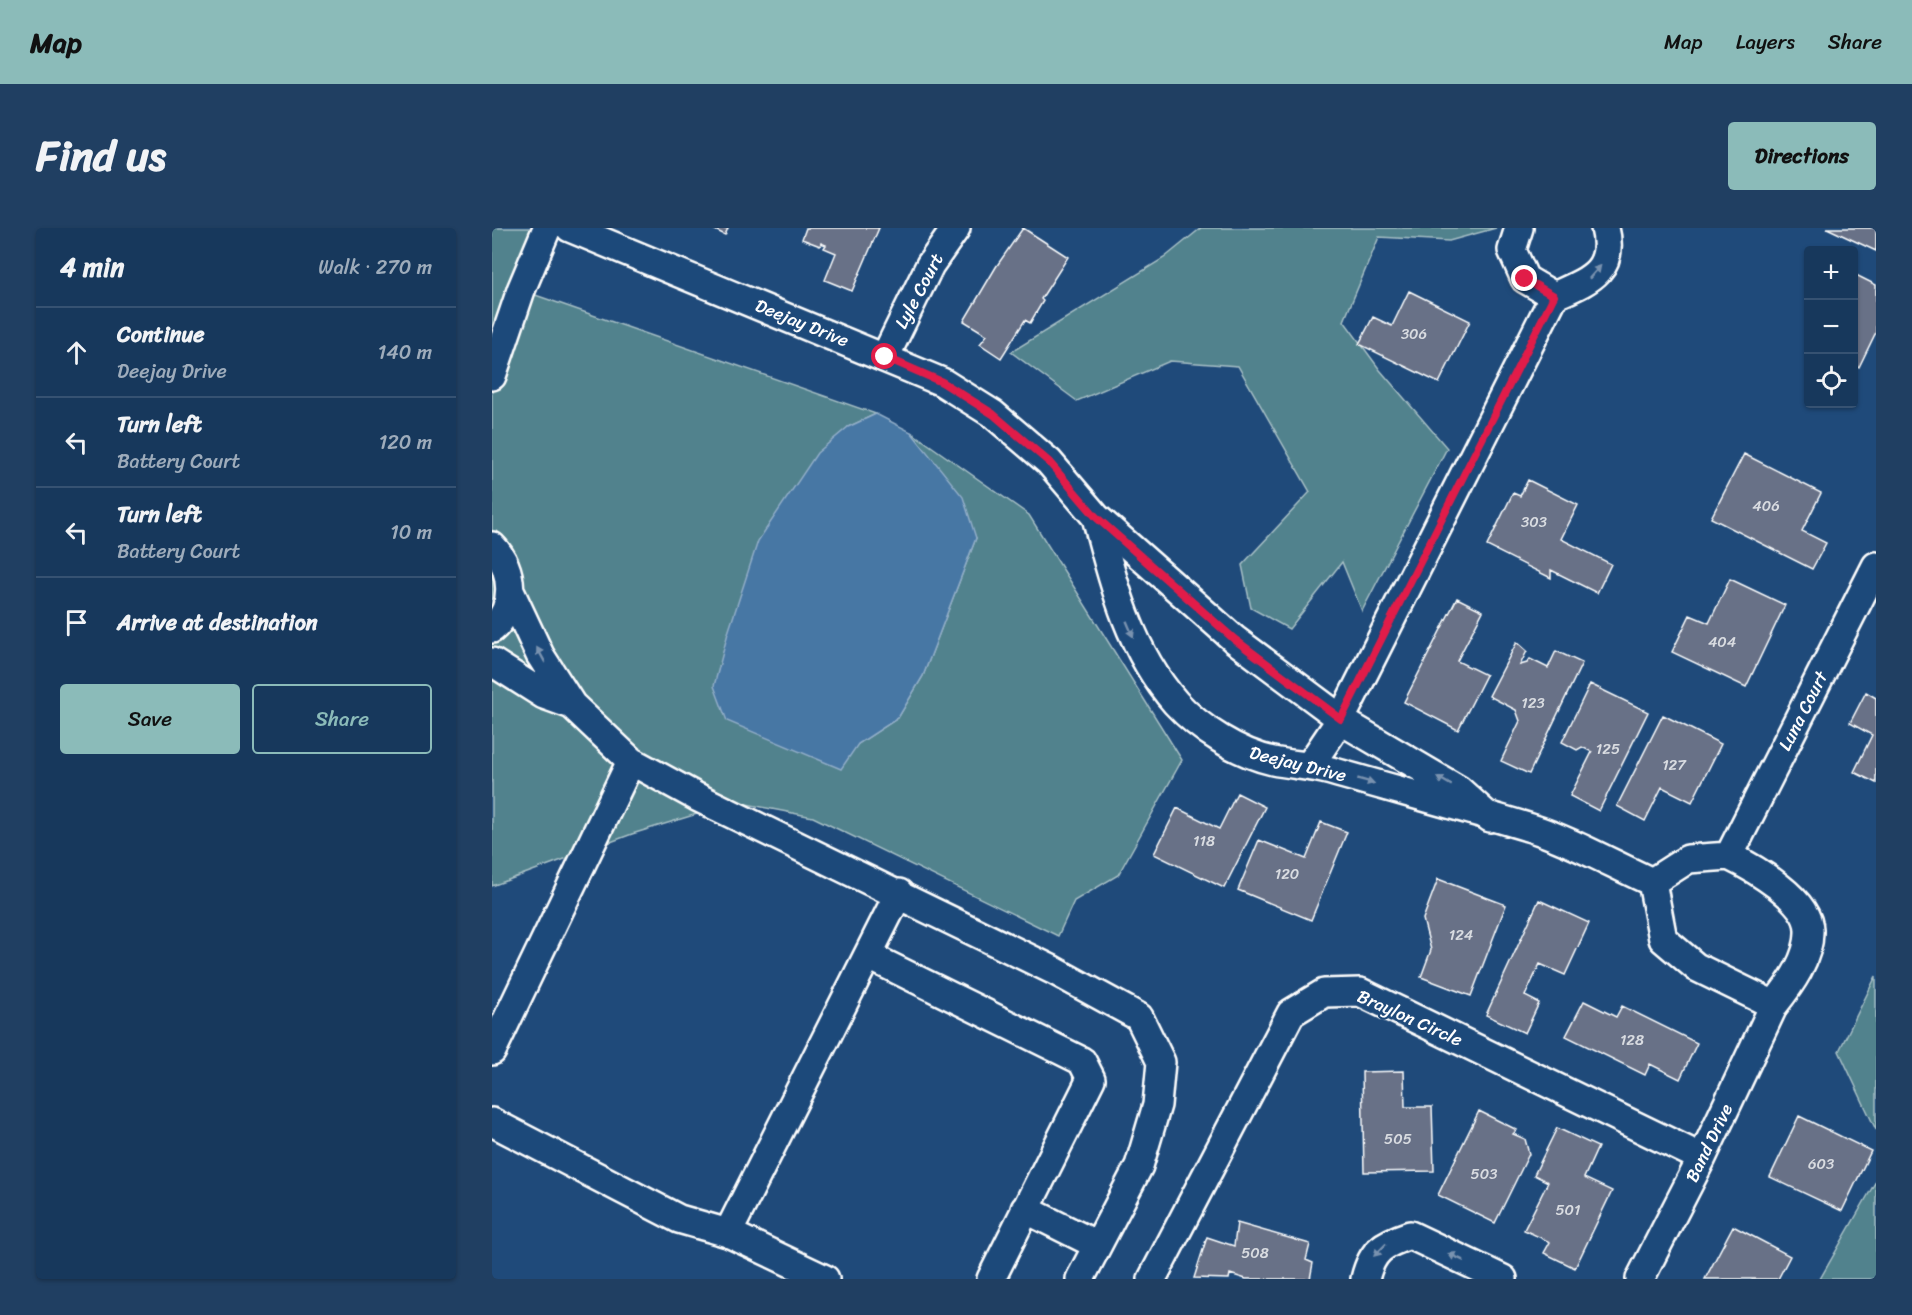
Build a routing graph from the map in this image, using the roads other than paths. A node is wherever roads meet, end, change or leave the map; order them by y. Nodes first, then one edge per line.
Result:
1 (547, 228) edge
2 (570, 228) edge
3 (956, 228) edge
4 (1519, 228) edge
5 (1605, 228) edge
6 (1554, 296) junction
7 (885, 357) junction
8 (492, 376) edge
9 (1096, 517) junction
10 (492, 546) edge
11 (1876, 566) edge
12 (510, 591) junction
13 (492, 629) edge
14 (492, 662) edge
15 (572, 705) junction
16 (1341, 719) junction
17 (630, 761) junction
18 (1310, 765) junction
19 (1490, 818) junction
20 (1730, 856) junction
21 (1652, 882) junction
22 (899, 893) junction
23 (869, 956) junction
24 (1774, 1005) junction
25 (492, 1051) edge
26 (492, 1122) edge
27 (1702, 1158) junction
28 (1025, 1209) junction
29 (728, 1233) junction
30 (1097, 1245) junction
31 (825, 1279) edge
32 (991, 1279) edge
33 (1080, 1279) edge
34 (1152, 1279) edge
35 (1365, 1279) edge
36 (1503, 1279) edge
37 (1640, 1279) edge

1 - 8 street
2 - 7 street, Deejay Drive
3 - 7 street, Lyle Court
4 - 6 street
6 -> 5 street
6 - 16 street
7 - 9 street, Deejay Drive
9 - 16 street, Deejay Drive
9 -> 18 street, Deejay Drive
10 - 12 street
11 - 20 street, Luna Court
12 - 13 street
15 -> 12 street
14 - 15 street
15 - 17 street
16 - 18 street
19 -> 16 street, Deejay Drive
17 - 22 street
17 - 25 street
18 -> 19 street, Deejay Drive
19 - 21 street, Deejay Drive
20 - 21 street
20 - 24 street
21 - 24 street
22 - 23 street
22 - 30 street
23 - 28 street
23 - 29 street
24 - 27 street, Band Drive
26 - 29 street
27 - 34 street, Braylon Circle
27 - 37 street, Band Drive
28 - 30 street
28 - 32 street
29 - 31 street
30 - 33 street
36 -> 35 street

